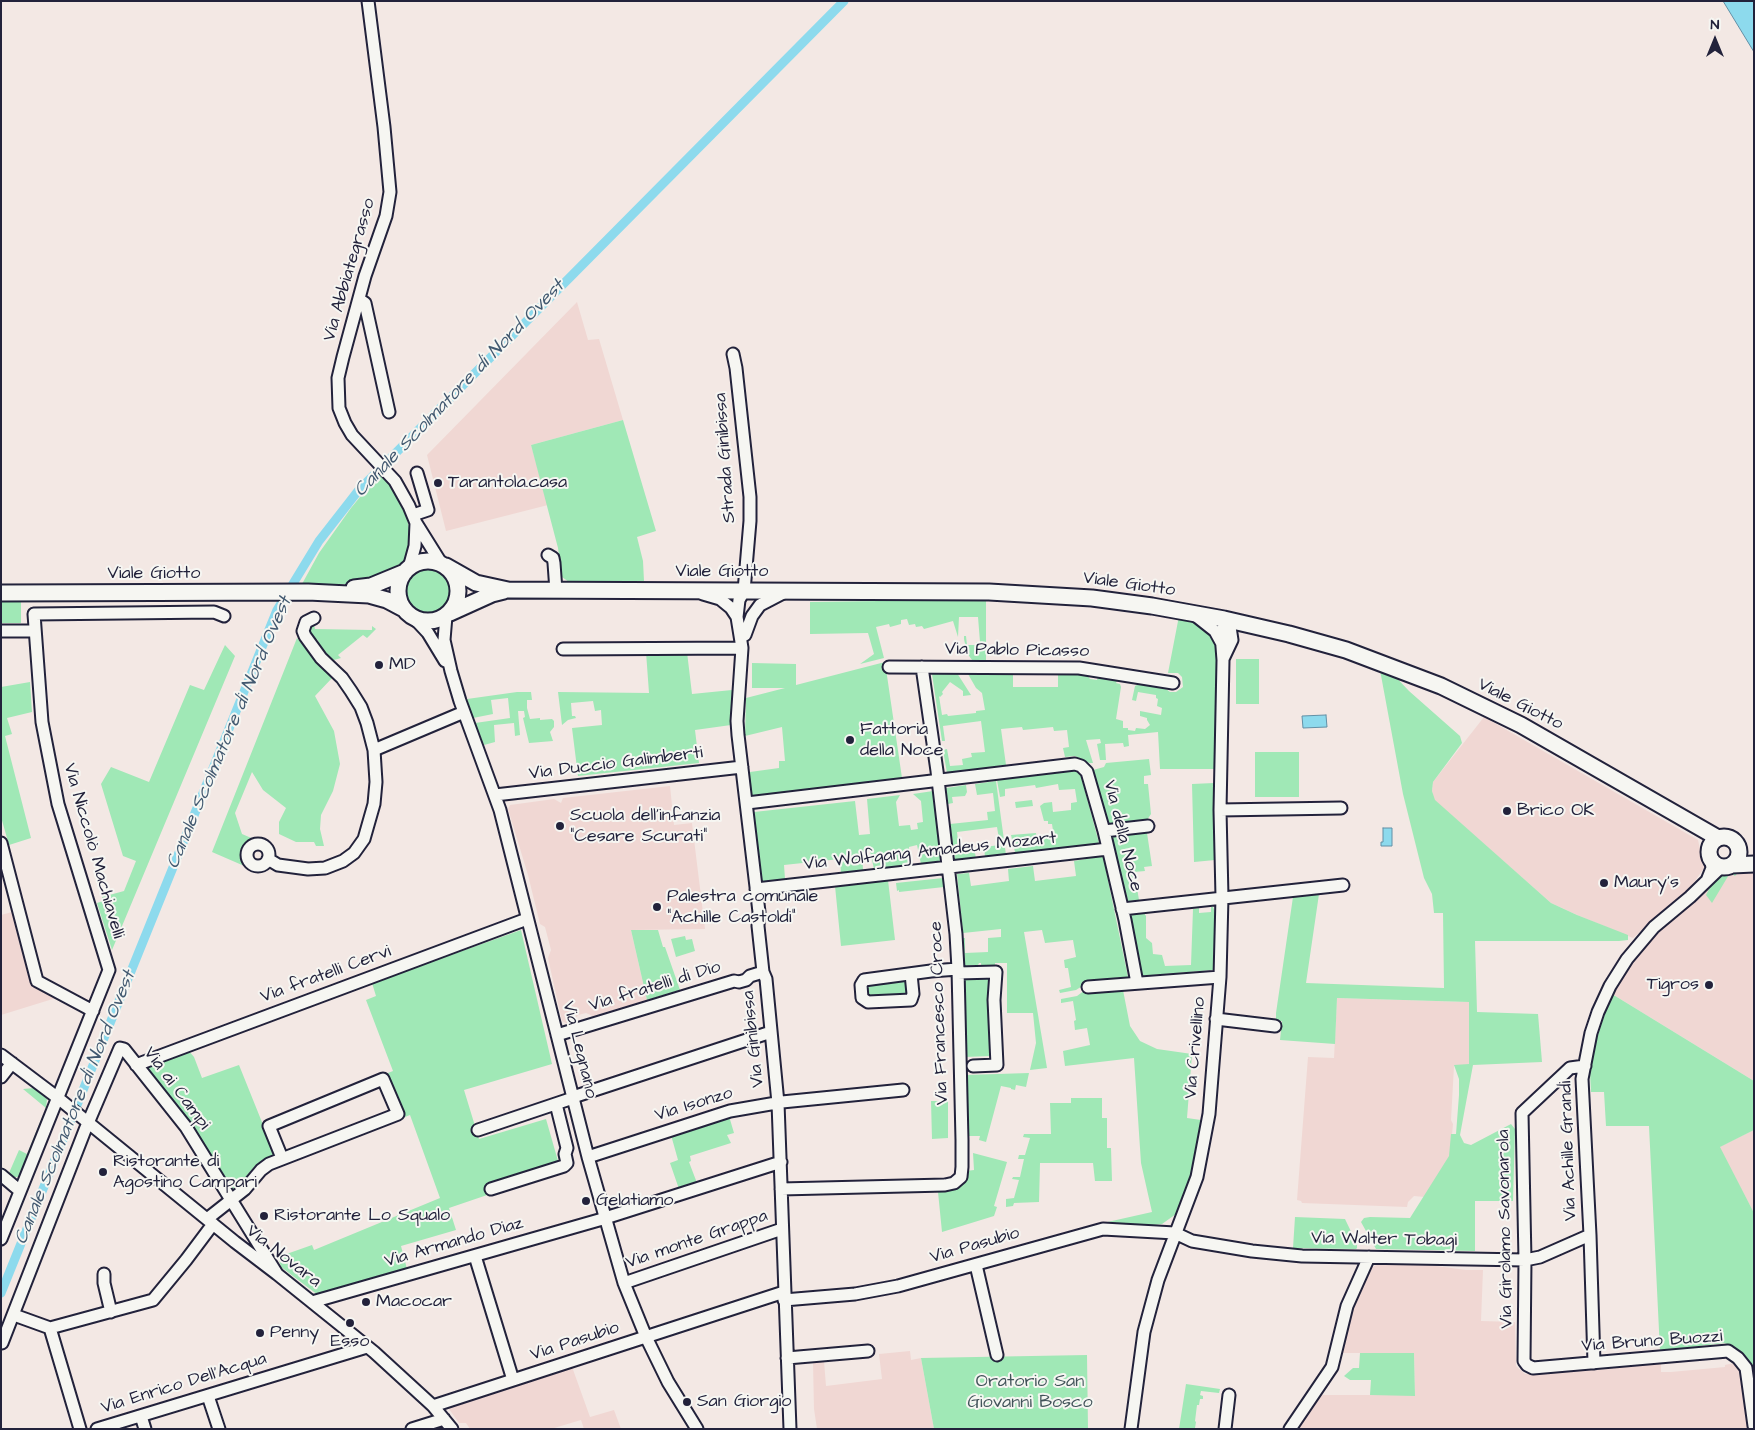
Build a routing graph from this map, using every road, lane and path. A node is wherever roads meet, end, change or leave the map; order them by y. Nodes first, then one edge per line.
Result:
1 (368, 1) edge
2 (358, 299) junction
3 (733, 354) dead end
4 (389, 412) dead end
5 (417, 474) dead end
6 (414, 519) junction
7 (548, 555) dead end
8 (444, 565) junction
9 (407, 570) junction
10 (508, 590) junction
11 (556, 591) junction
12 (692, 591) junction
13 (744, 591) junction
14 (788, 591) junction
15 (308, 592) junction
16 (1, 593) edge
17 (409, 613) junction
18 (448, 614) junction
19 (1193, 614) junction
20 (224, 616) dead end
21 (737, 617) junction
22 (314, 618) dead end
23 (1229, 620) junction
24 (1257, 627) junction
25 (1, 631) edge
26 (35, 631) junction
27 (745, 635) junction
28 (1227, 642) junction
29 (742, 648) junction
30 (563, 649) dead end
31 (889, 667) dead end
32 (922, 667) junction
33 (451, 671) junction
34 (1174, 683) dead end
35 (464, 712) junction
36 (374, 750) junction
37 (742, 767) junction
38 (938, 781) junction
39 (495, 796) junction
40 (747, 803) junction
41 (1341, 808) dead end
42 (1220, 810) junction
43 (1148, 826) dead end
44 (1697, 827) junction
45 (1104, 831) junction
46 (1718, 838) junction
47 (1, 843) edge
48 (1108, 849) junction
49 (268, 859) dead end
50 (1723, 859) junction
51 (1754, 862) edge
52 (948, 868) junction
53 (1342, 885) dead end
54 (756, 889) junction
55 (1222, 898) junction
56 (1122, 909) junction
57 (528, 918) junction
58 (958, 971) junction
59 (763, 972) junction
60 (911, 974) junction
61 (1220, 977) junction
62 (1137, 983) junction
63 (1088, 987) dead end
64 (93, 1011) junction
65 (1216, 1019) junction
66 (1275, 1026) dead end
67 (772, 1032) junction
68 (557, 1035) junction
69 (1, 1055) edge
70 (12, 1064) junction
71 (136, 1065) junction
72 (973, 1066) dead end
73 (1585, 1066) junction
74 (1, 1077) edge
75 (903, 1090) dead end
76 (573, 1098) junction
77 (60, 1100) junction
78 (778, 1103) junction
79 (556, 1104) junction
80 (87, 1121) junction
81 (478, 1130) dead end
82 (588, 1157) junction
83 (282, 1158) junction
84 (780, 1162) junction
85 (1, 1176) edge
86 (491, 1189) dead end
87 (781, 1189) junction
88 (20, 1191) junction
89 (231, 1201) junction
90 (605, 1218) junction
91 (210, 1221) junction
92 (782, 1230) junction
93 (1175, 1233) junction
94 (1590, 1235) junction
95 (1, 1239) edge
96 (475, 1256) junction
97 (1369, 1257) junction
98 (1525, 1260) junction
99 (976, 1264) junction
100 (104, 1274) dead end
101 (277, 1274) junction
102 (624, 1283) junction
103 (784, 1296) junction
104 (312, 1302) junction
105 (111, 1312) junction
106 (14, 1315) junction
107 (50, 1328) junction
108 (646, 1337) junction
109 (2, 1343) dead end
110 (367, 1347) junction
111 (868, 1350) dead end
112 (996, 1355) dead end
113 (787, 1358) junction
114 (1594, 1363) junction
115 (1527, 1365) joint
116 (513, 1380) junction
117 (1229, 1394) dead end
118 (208, 1396) junction
119 (433, 1406) junction
120 (1753, 1411) edge
121 (141, 1416) junction
122 (444, 1419) junction
123 (1754, 1426) edge
124 (80, 1429) edge
125 (96, 1429) edge
126 (145, 1429) edge
127 (219, 1429) edge
128 (412, 1429) edge
129 (452, 1429) edge
130 (697, 1429) edge
131 (790, 1429) edge
132 (1132, 1429) edge
133 (1225, 1429) edge
134 (1290, 1429) edge

1 - 2 street, Via Abbiategrasso
2 - 4 street
2 - 6 street, Via Abbiategrasso
3 - 13 street, Strada Ginibissa
5 - 6 street
6 - 8 street, Via Abbiategrasso
6 - 9 street
7 - 11 street
8 - 9 main road, Viale Giotto
8 - 10 main road, Viale Giotto
8 - 18 main road
9 - 15 main road, Viale Giotto
9 - 17 main road
10 - 11 main road, Viale Giotto
10 - 18 main road, Viale Giotto
11 - 12 main road, Viale Giotto
12 - 13 main road, Viale Giotto
12 - 21 street
13 - 14 main road, Viale Giotto
13 - 21 street, Via Ginibissa
13 - 27 street, Via Ginibissa
14 - 19 main road, Viale Giotto
14 - 27 street, Via Ginibissa
15 - 16 main road, Viale Giotto
15 - 17 main road, Viale Giotto
17 - 18 main road, Viale Giotto
17 - 33 street, Via Legnano
18 - 33 street, Via Legnano
19 - 23 main road, Viale Giotto
19 - 28 street
20 - 26 street, Via Niccolò Machiavelli
21 - 29 street, Via Ginibissa
22 - 36 street
23 - 24 main road, Viale Giotto
23 - 28 street, Via Crivellino
24 - 28 street
24 - 44 main road, Viale Giotto
25 - 26 street
26 - 64 street, Via Niccolò Machiavelli
27 - 29 street, Via Ginibissa
28 - 42 street, Via Crivellino
29 - 30 street
29 - 37 street, Via Ginibissa
31 - 32 street, Via Pablo Picasso
32 - 34 street, Via Pablo Picasso
32 - 38 street, Via Francesco Croce
33 - 35 street, Via Legnano
35 - 36 street
35 - 39 street, Via Legnano
36 - 49 street
37 - 39 street, Via Duccio Galimberti
37 - 40 street, Via Ginibissa
38 - 40 street, Via della Noce
38 - 45 street, Via della Noce
38 - 52 street, Via Francesco Croce
39 - 57 street, Via Legnano
40 - 54 street, Via Ginibissa
41 - 42 street
42 - 55 street, Via Crivellino
43 - 45 street
44 - 46 main road, Viale Giotto
44 - 50 main road
45 - 48 street, Via della Noce
46 - 50 main road
46 - 50 main road, Viale Giotto
47 - 64 street
48 - 52 street, Via Wolfgang Amadeus Mozart
48 - 56 street, Via della Noce
50 - 51 main road
50 - 73 street, Via Achille Grandi
52 - 54 street, Via Wolfgang Amadeus Mozart
52 - 58 street, Via Francesco Croce
53 - 55 street
54 - 59 street, Via Ginibissa
55 - 56 street
55 - 61 street, Via Crivellino
56 - 62 street, Via della Noce
57 - 68 street, Via Legnano
57 - 71 street, Via fratelli Cervi
58 - 60 street
58 - 72 street
58 - 87 street, Via Francesco Croce
59 - 67 street, Via Ginibissa
59 - 68 street, Via fratelli di Dio
60 - 60 street
61 - 62 street
61 - 65 street, Via Crivellino
62 - 63 street
64 - 77 street, Via Niccolò Machiavelli
65 - 66 street
65 - 93 street, Via Crivellino
67 - 76 street
67 - 78 street, Via Ginibissa
68 - 76 street, Via Legnano
69 - 70 street, Via Novara
70 - 74 street
70 - 77 street, Via Novara
71 - 80 street, Via ai Campi
71 - 89 street, Via ai Campi
73 - 94 street, Via Achille Grandi
73 - 98 street, Via Girolamo Savonarola
75 - 78 street, Via Isonzo
76 - 79 street
76 - 82 street, Via Legnano
77 - 80 street, Via Novara
77 - 88 street, Via Niccolò Machiavelli
78 - 82 street, Via Isonzo
78 - 84 street, Via Ginibissa
79 - 81 street
79 - 86 street
80 - 91 street, Via Novara
80 - 106 street
82 - 90 street, Via Legnano
83 - 83 street
83 - 89 street
84 - 87 street, Via Ginibissa
84 - 90 street, Via Armando Diaz
85 - 88 street
87 - 92 street, Via Ginibissa
88 - 95 street, Via Niccolò Machiavelli
89 - 91 street
89 - 101 street, Via ai Campi
90 - 96 street, Via Armando Diaz
90 - 102 street, Via Legnano
91 - 101 street, Via Novara
91 - 105 street
92 - 102 street, Via monte Grappa
92 - 103 street, Via Ginibissa
93 - 97 street, Via Walter Tobagi
93 - 99 street, Via Pasubio
93 - 132 street, Via Crivellino
94 - 98 street, Via Walter Tobagi
94 - 114 street, Via Achille Grandi
96 - 104 street, Via Armando Diaz
96 - 116 street
97 - 98 street, Via Walter Tobagi
97 - 134 street
98 - 115 street, Via Girolamo Savonarola
99 - 103 street, Via Pasubio
99 - 112 street
100 - 105 street
101 - 104 street, Via Novara
102 - 108 street, Via Legnano
103 - 108 street, Via Pasubio
103 - 113 street, Via Ginibissa
104 - 110 street, Via Novara
105 - 107 street
106 - 107 street
106 - 109 street
107 - 124 street
108 - 116 street, Via Pasubio
108 - 130 street, Via Legnano
110 - 118 street, Via Enrico Dell'Acqua
110 - 119 street, Via Novara
111 - 113 street
113 - 131 street, Via Ginibissa
114 - 115 street, Via Bruno Buozzi
114 - 120 street, Via Bruno Buozzi
116 - 119 street, Via Pasubio
117 - 133 street
118 - 121 street, Via Enrico Dell'Acqua
118 - 127 street
119 - 122 street, Via Novara
120 - 123 street, Via Bruno Buozzi
121 - 125 street, Via Enrico Dell'Acqua
121 - 126 street
122 - 128 street
122 - 129 street, Via Novara

